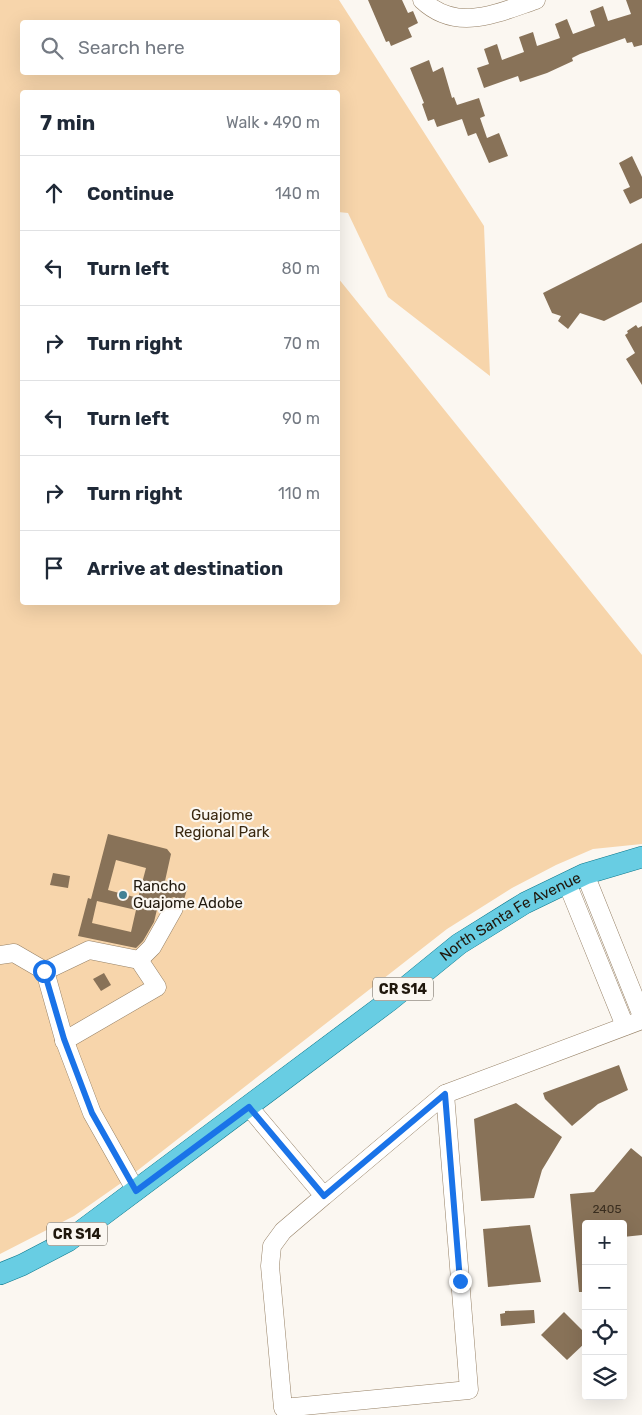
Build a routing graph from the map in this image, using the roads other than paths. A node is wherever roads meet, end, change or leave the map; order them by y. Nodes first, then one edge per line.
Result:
1 (422, 0) edge
2 (536, 0) edge
3 (642, 857) edge
4 (576, 879) junction
5 (174, 908) dead end
6 (0, 955) edge
7 (139, 960) junction
8 (44, 971) junction
9 (642, 1016) edge
10 (642, 1020) edge
11 (625, 1026) junction
12 (64, 1041) junction
13 (445, 1094) junction
14 (249, 1107) junction
15 (136, 1191) junction
16 (324, 1196) junction
17 (0, 1274) edge

1 - 2 street
3 - 4 main road, North Santa Fe Avenue / CR S14
4 - 9 street
4 - 11 street
4 - 14 main road, North Santa Fe Avenue / CR S14
5 - 7 street
6 - 8 street
7 - 8 street
7 - 12 street
8 - 12 street
10 - 11 street
11 - 13 street
12 - 15 street
13 - 16 street
13 - 16 street
14 - 15 main road, North Santa Fe Avenue / CR S14
14 - 16 street
15 - 17 main road, North Santa Fe Avenue / CR S14

